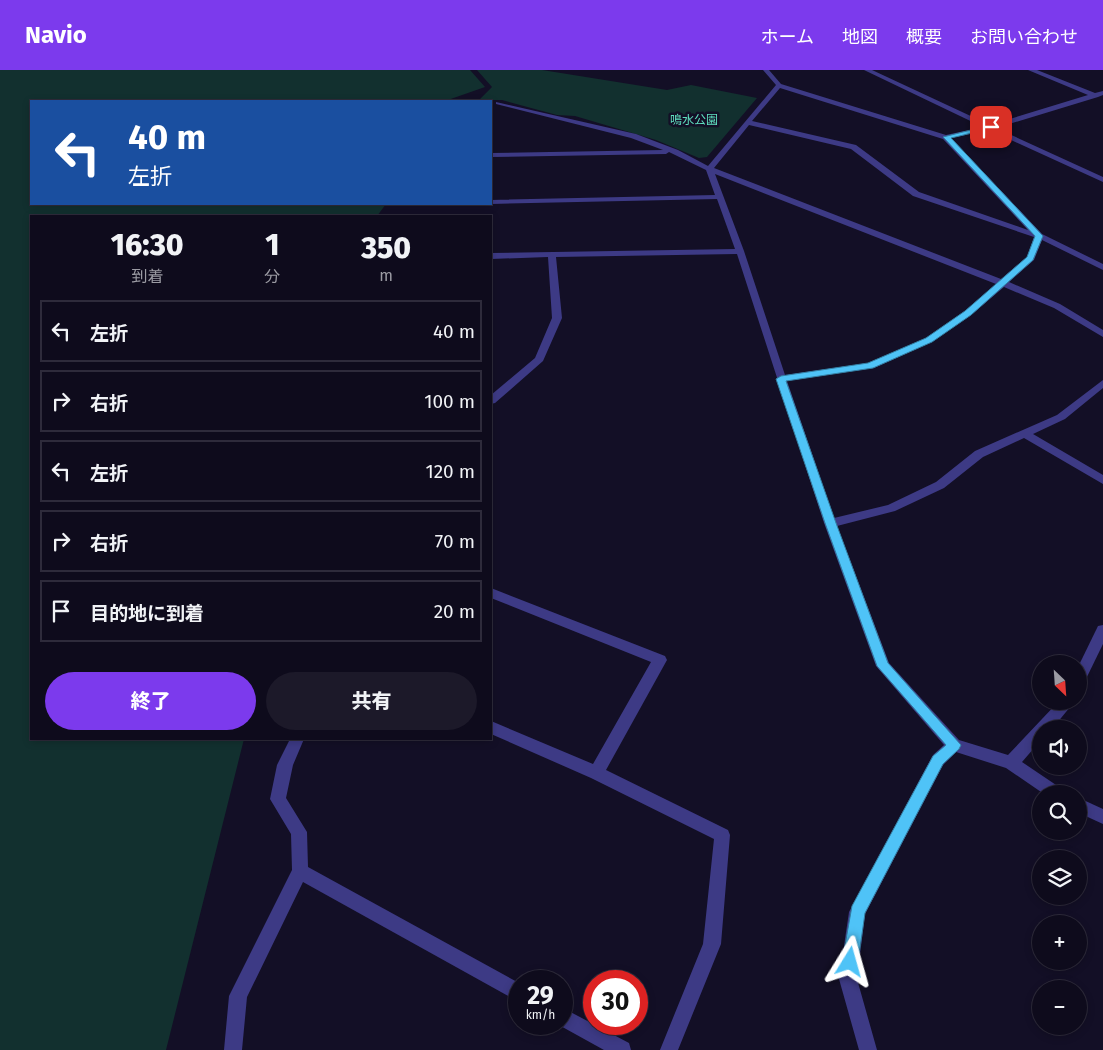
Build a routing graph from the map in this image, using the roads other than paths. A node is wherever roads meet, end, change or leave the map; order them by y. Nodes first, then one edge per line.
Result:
1 (766, 70) edge
2 (867, 70) edge
3 (1030, 70) edge
4 (779, 85) junction
5 (1100, 96) edge
6 (498, 103) dead end
7 (750, 123) junction
8 (991, 127) junction
9 (946, 137) junction
10 (675, 152) junction
11 (492, 154) edge
12 (709, 169) junction
13 (1103, 180) edge
14 (720, 197) junction
15 (492, 202) edge
16 (1039, 236) junction
17 (740, 251) junction
18 (492, 256) edge
19 (552, 256) junction
20 (1103, 266) edge
21 (1003, 283) junction
22 (1103, 334) edge
23 (781, 379) junction
24 (1103, 383) edge
25 (492, 400) edge
26 (1023, 433) junction
27 (1103, 480) edge
28 (830, 523) junction
29 (492, 593) edge
30 (1103, 630) edge
31 (1088, 661) edge
32 (1060, 710) edge
33 (1051, 720) edge
34 (492, 727) edge
35 (297, 740) edge
36 (1032, 740) edge
37 (954, 745) junction
38 (1011, 762) junction
39 (596, 773) junction
40 (1044, 785) edge
41 (1087, 809) edge
42 (1103, 817) edge
43 (300, 871) junction
44 (508, 987) edge
45 (573, 1023) edge
46 (233, 1050) edge
47 (622, 1050) edge
48 (669, 1050) edge
49 (868, 1050) edge

1 - 4 street
2 - 8 street
3 - 5 street
4 - 7 street
4 - 9 street
5 - 8 street
6 - 10 street
7 - 12 street
7 - 16 street
8 - 9 street
8 - 13 street
9 - 16 street
10 - 11 street
10 - 12 street
12 - 14 street
12 - 21 street
14 - 15 street
14 - 17 street
16 - 20 street
16 - 21 street
17 - 19 street
17 - 23 street
18 - 19 street
19 - 25 street
21 - 22 street
21 - 23 street
23 - 28 street
24 - 26 street
26 - 27 street
26 - 28 street
28 - 37 street
29 - 39 street
30 - 31 street
32 - 33 street
34 - 39 street
35 - 43 street
36 - 38 street
37 - 38 street
37 - 49 street
38 - 40 street
39 - 48 street
41 - 42 street
43 - 44 street
43 - 46 street
45 - 47 street

